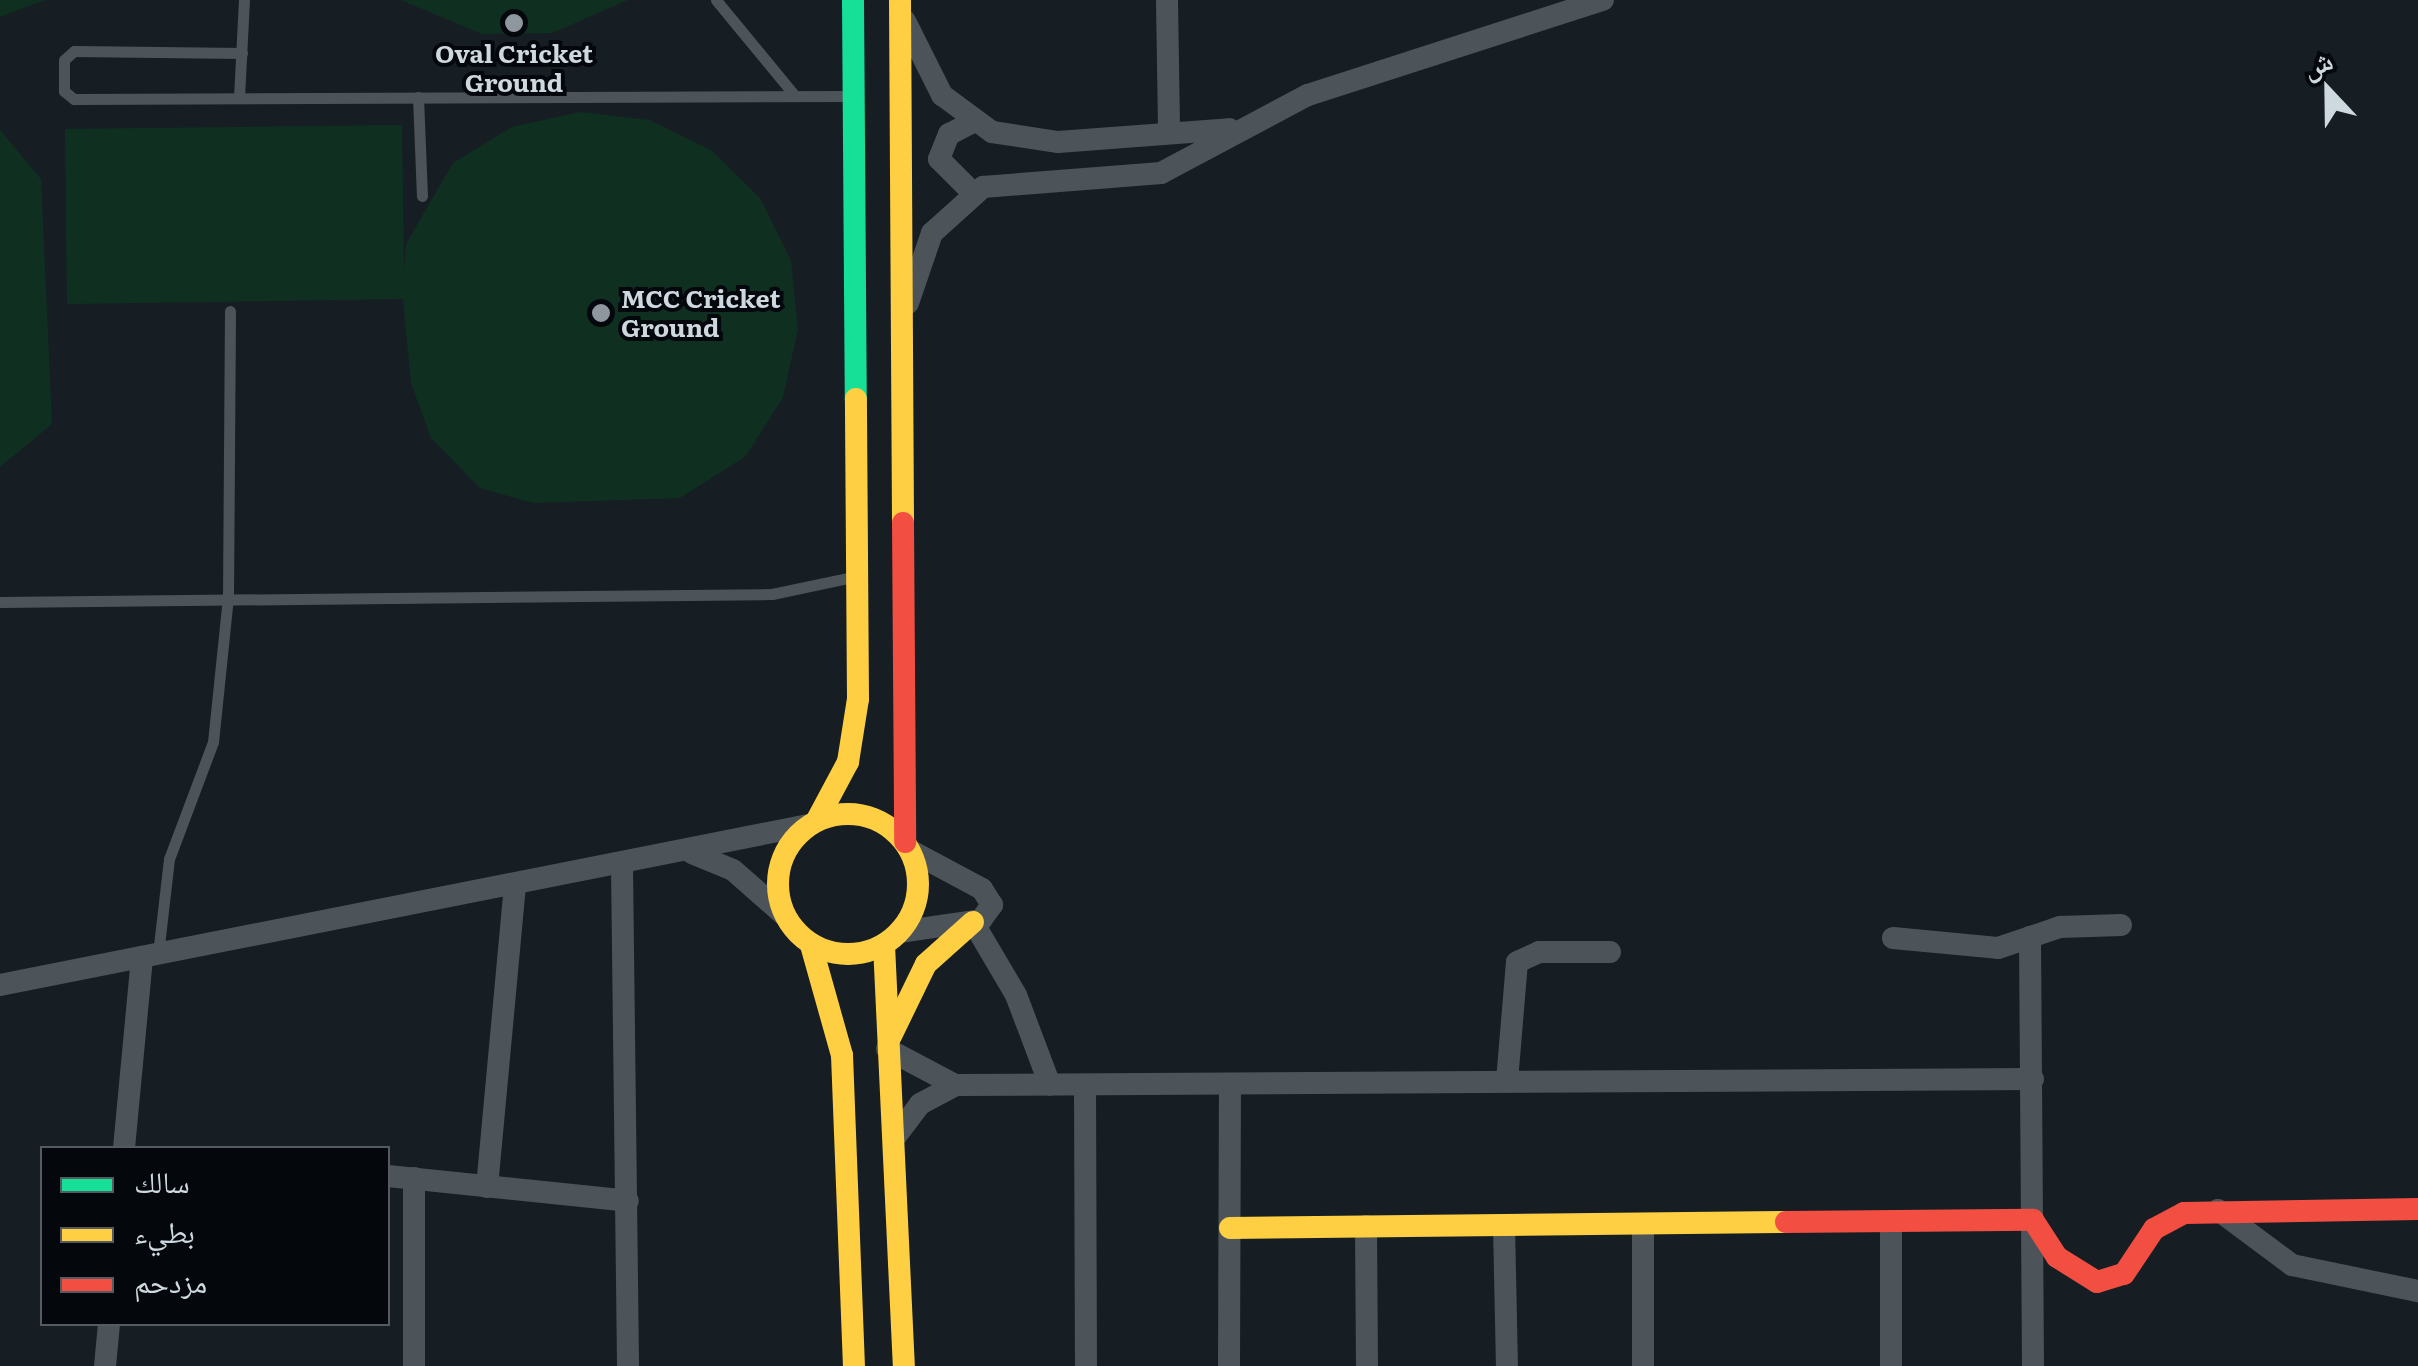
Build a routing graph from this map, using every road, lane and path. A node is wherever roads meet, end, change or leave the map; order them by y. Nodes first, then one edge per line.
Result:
1 (244, 0) edge
2 (716, 0) edge
3 (853, 0) edge
4 (1168, 0) edge
5 (1602, 0) edge
6 (900, 2) edge
7 (242, 53) junction
8 (795, 96) junction
9 (854, 96) junction
10 (239, 98) junction
11 (418, 98) junction
12 (971, 123) junction
13 (1230, 129) junction
14 (1168, 132) junction
15 (972, 192) junction
16 (422, 196) dead end
17 (230, 311) dead end
18 (902, 324) junction
19 (857, 576) junction
20 (228, 597) junction
21 (0, 602) edge
22 (813, 822) junction
23 (908, 846) junction
24 (692, 853) junction
25 (622, 866) junction
26 (515, 887) junction
27 (783, 914) junction
28 (974, 922) junction
29 (2120, 925) dead end
30 (1893, 938) dead end
31 (2030, 938) junction
32 (892, 939) junction
33 (811, 945) junction
34 (1610, 952) dead end
35 (150, 956) junction
36 (0, 985) edge
37 (887, 1049) junction
38 (2032, 1079) junction
39 (1507, 1081) junction
40 (955, 1084) junction
41 (1050, 1085) junction
42 (1085, 1086) junction
43 (1230, 1086) junction
44 (896, 1136) junction
45 (124, 1146) edge
46 (390, 1176) edge
47 (414, 1178) junction
48 (487, 1187) junction
49 (628, 1201) junction
50 (2418, 1209) edge
51 (2218, 1210) junction
52 (2033, 1220) junction
53 (1891, 1222) junction
54 (1643, 1224) junction
55 (1504, 1225) junction
56 (1366, 1226) junction
57 (1230, 1228) junction
58 (2418, 1291) edge
59 (108, 1326) edge
60 (111, 1365) edge
61 (414, 1366) edge
62 (628, 1366) edge
63 (854, 1366) edge
64 (904, 1366) edge
65 (1086, 1366) edge
66 (1229, 1366) edge
67 (1367, 1366) edge
68 (1507, 1366) edge
69 (1643, 1366) edge
70 (1891, 1366) edge
71 (2033, 1366) edge

1 - 7 lane
2 - 8 lane
3 - 9 street
4 - 14 street
5 - 13 street
6 - 12 street
6 - 18 street
7 - 10 lane
7 - 10 lane
8 - 9 lane
8 - 11 lane
9 - 19 street
10 - 11 lane
11 - 16 lane
12 - 14 street
12 - 15 street
13 - 14 street
13 - 15 street
15 - 18 street
17 - 20 lane
18 - 23 street
19 - 20 lane
19 - 22 street
20 - 21 lane
20 - 35 lane
22 - 23 street
22 - 24 street
22 - 27 street
23 - 28 street
23 - 32 street
24 - 25 street
24 - 27 street
25 - 26 street
25 - 49 street
26 - 35 street
26 - 48 street
27 - 33 street
28 - 32 street
28 - 37 street
28 - 41 street
29 - 31 street
30 - 31 street
31 - 38 street
32 - 33 street
32 - 37 street
33 - 63 street
34 - 39 street
35 - 36 street
35 - 45 street
37 - 40 street
37 - 44 street
38 - 39 street
38 - 52 street
39 - 43 street
40 - 41 street
40 - 44 street
41 - 42 street
42 - 43 street
42 - 65 street
43 - 57 street
44 - 64 street
46 - 47 street
47 - 48 street
47 - 61 street
48 - 49 street
49 - 62 street
50 - 51 street
51 - 52 street
51 - 58 street
52 - 53 street
52 - 71 street
53 - 54 street
53 - 70 street
54 - 55 street
54 - 69 street
55 - 56 street
55 - 68 street
56 - 57 street
56 - 67 street
57 - 66 street
59 - 60 street

